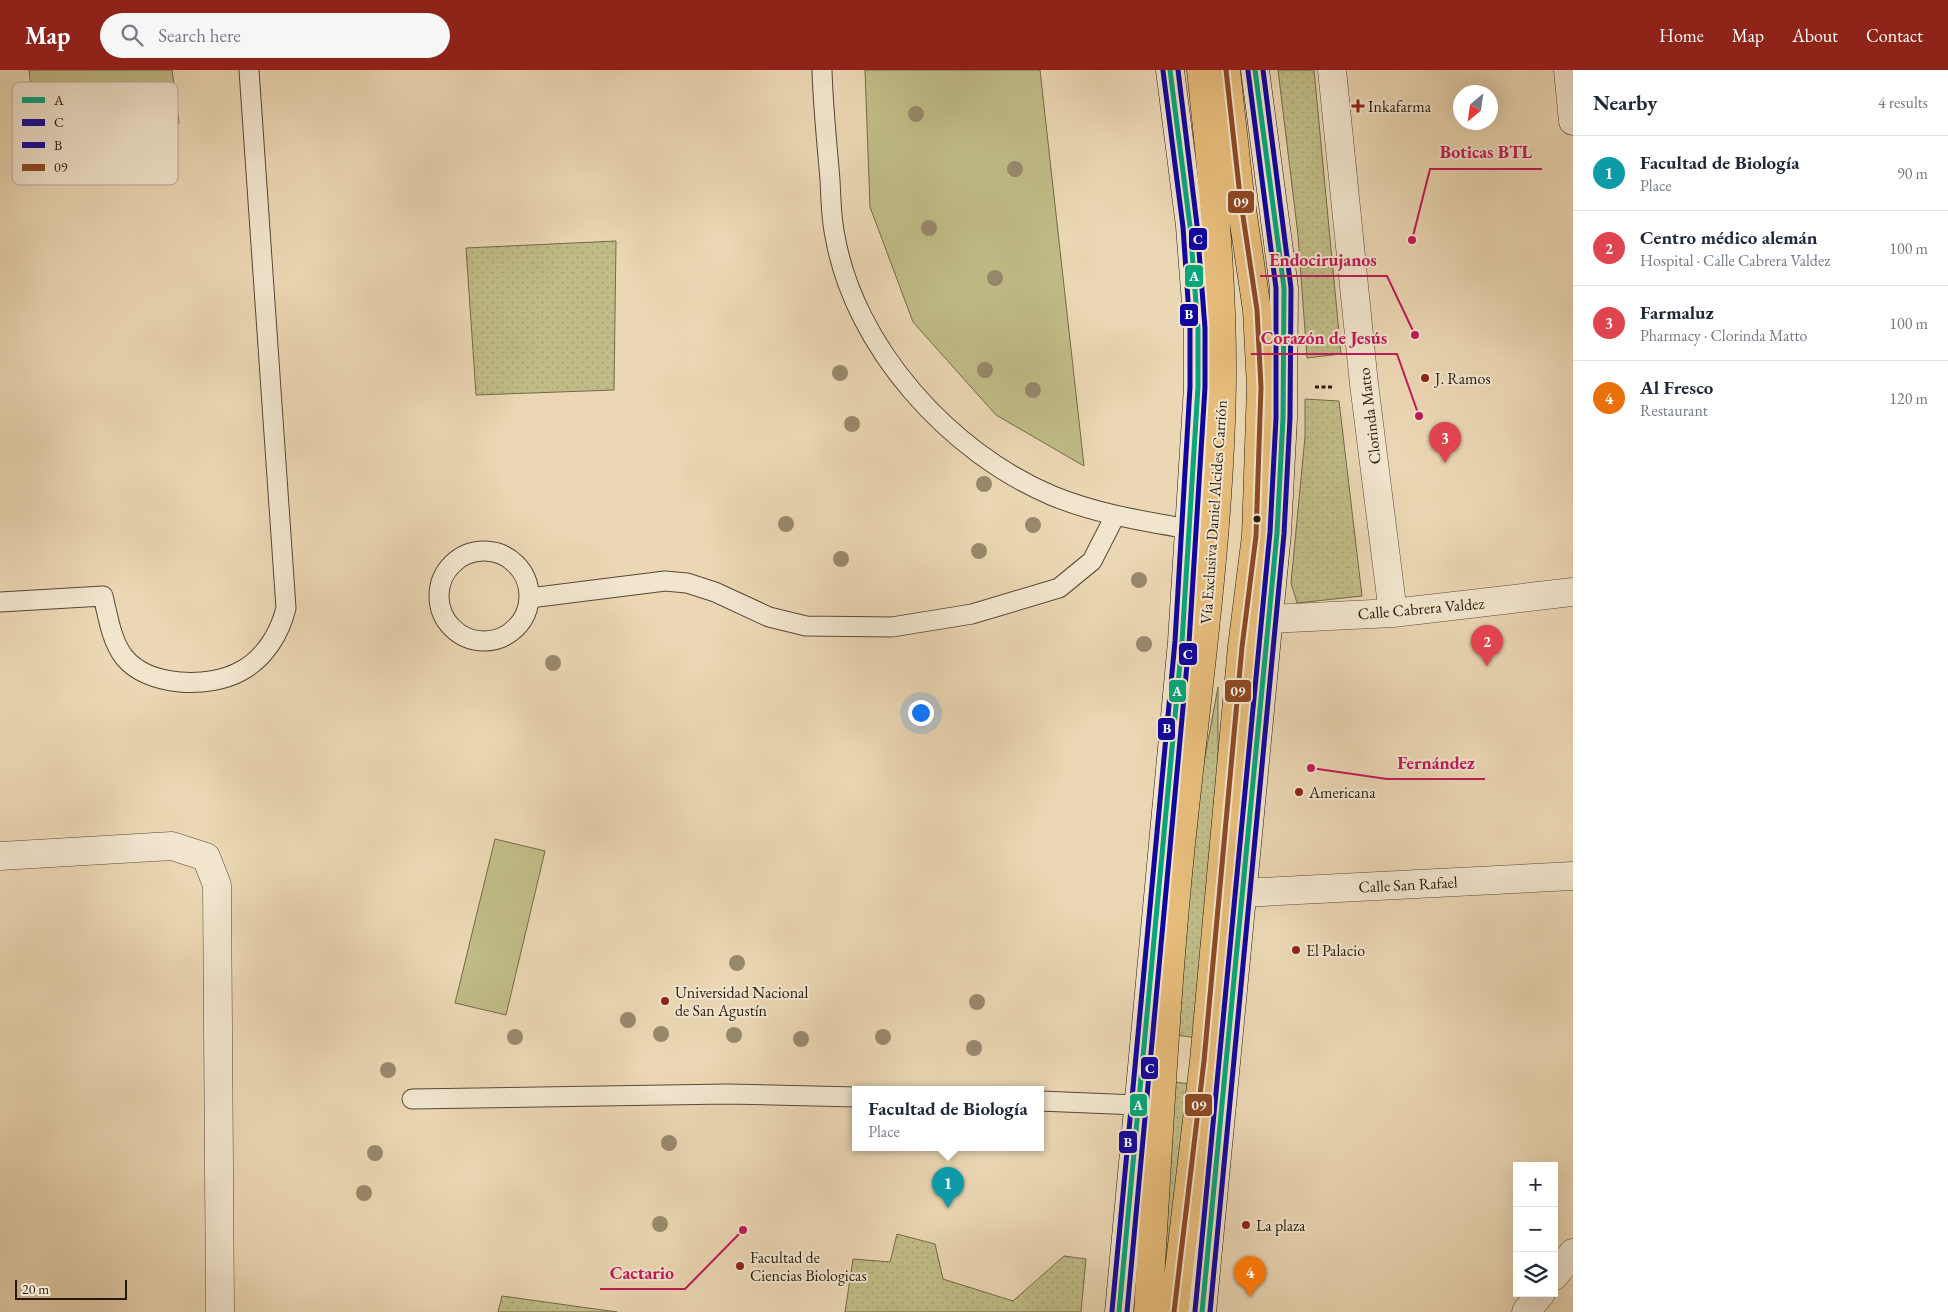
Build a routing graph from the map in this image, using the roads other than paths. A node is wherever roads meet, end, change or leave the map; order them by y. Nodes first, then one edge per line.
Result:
1 (249, 70) edge
2 (822, 70) edge
3 (1170, 70) edge
4 (1201, 70) edge
5 (1226, 70) edge
6 (1256, 70) edge
7 (1332, 70) edge
8 (1568, 70) edge
9 (1573, 121) edge
10 (1115, 516) junction
11 (1189, 529) junction
12 (1573, 592) edge
13 (530, 598) junction
14 (0, 602) edge
15 (1393, 613) junction
16 (1268, 619) junction
17 (0, 856) edge
18 (1573, 876) edge
19 (1242, 893) junction
20 (852, 1097) edge
21 (412, 1099) dead end
22 (1044, 1101) edge
23 (1137, 1104) junction
24 (1573, 1253) edge
25 (1558, 1271) edge
26 (1538, 1297) edge
27 (220, 1312) edge
28 (1119, 1312) edge
29 (1148, 1312) edge
30 (1174, 1312) edge
31 (1202, 1312) edge
32 (1526, 1312) edge

1 - 14 lane
2 - 10 lane
3 - 11 main road
4 - 29 main road, Vía Exclusiva Daniel Alcides Carrión
5 - 30 main road
6 - 16 main road
7 - 15 main road, Clorinda Matto
8 - 9 main road
10 - 11 lane
10 - 13 lane
11 - 23 main road
12 - 15 main road, Calle Cabrera Valdez
13 - 13 lane
15 - 16 main road, Calle Cabrera Valdez
16 - 19 main road
17 - 27 main road
18 - 19 main road, Calle San Rafael
19 - 31 main road
20 - 21 lane
22 - 23 lane
23 - 28 main road
24 - 25 main road
26 - 32 main road

